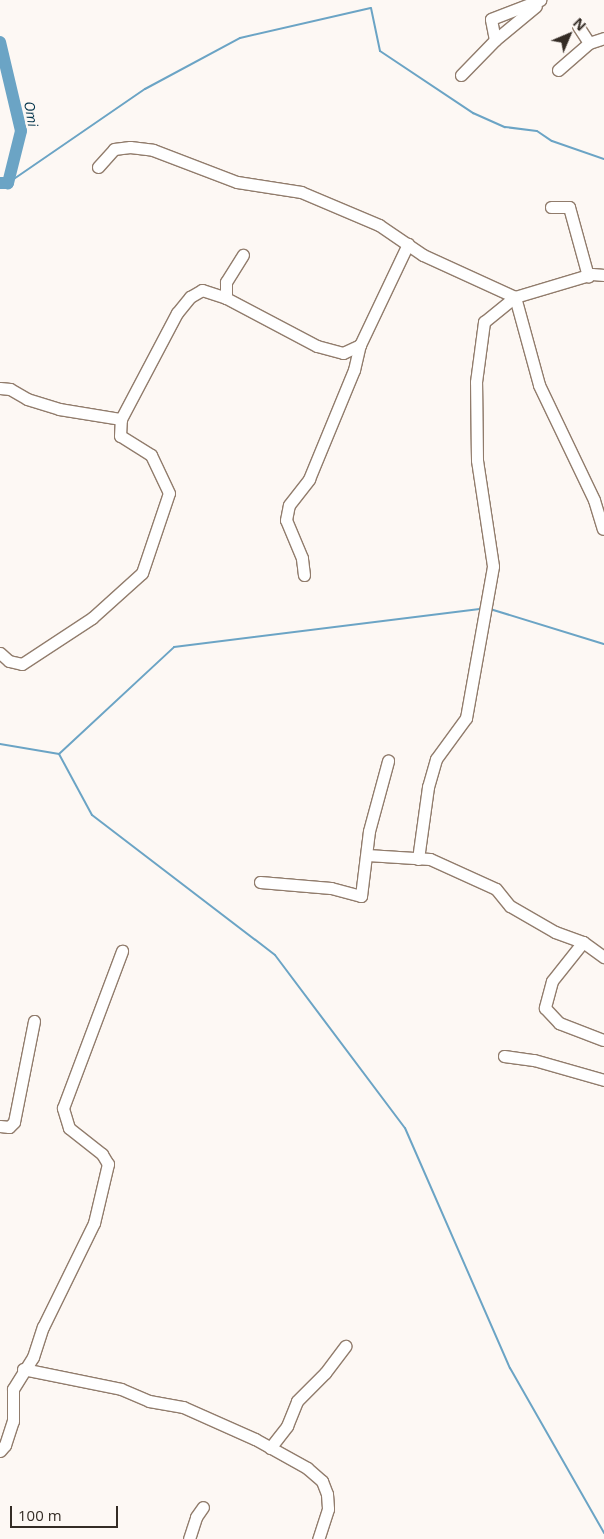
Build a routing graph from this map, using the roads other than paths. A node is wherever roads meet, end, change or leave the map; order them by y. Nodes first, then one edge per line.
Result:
1 (542, 0) edge
2 (578, 26) dead end
3 (604, 38) edge
4 (495, 40) junction
5 (589, 43) junction
6 (558, 70) dead end
7 (462, 75) dead end
8 (98, 167) dead end
9 (552, 207) dead end
10 (408, 244) junction
11 (243, 255) dead end
12 (604, 275) edge
13 (588, 276) junction
14 (226, 298) junction
15 (515, 298) junction
16 (360, 345) junction
17 (0, 388) edge
18 (121, 419) junction
19 (599, 498) edge
20 (603, 529) dead end
21 (304, 575) dead end
22 (0, 653) edge
23 (388, 761) dead end
24 (367, 855) junction
25 (418, 859) junction
26 (260, 882) dead end
27 (583, 942) junction
28 (122, 951) dead end
29 (604, 957) edge
30 (34, 1021) dead end
31 (603, 1040) edge
32 (504, 1056) dead end
33 (604, 1080) edge
34 (0, 1126) edge
35 (346, 1346) dead end
36 (23, 1369) junction
37 (270, 1448) junction
38 (0, 1451) edge
39 (203, 1507) dead end
40 (189, 1539) edge
41 (318, 1539) edge

1 - 4 street
1 - 4 street
2 - 5 street
3 - 5 street
4 - 7 street
5 - 6 street
8 - 10 street
9 - 13 street
10 - 15 street
10 - 16 street
11 - 14 street
12 - 13 street
13 - 15 street
14 - 16 street
14 - 18 street
15 - 19 street
15 - 25 street
16 - 21 street
17 - 18 street
18 - 22 street
19 - 20 street
23 - 24 street
24 - 25 street
24 - 26 street
25 - 27 street
27 - 29 street
27 - 31 street
28 - 36 street
30 - 34 street
32 - 33 street
35 - 37 street
36 - 37 street
36 - 38 street
37 - 41 street
39 - 40 street

